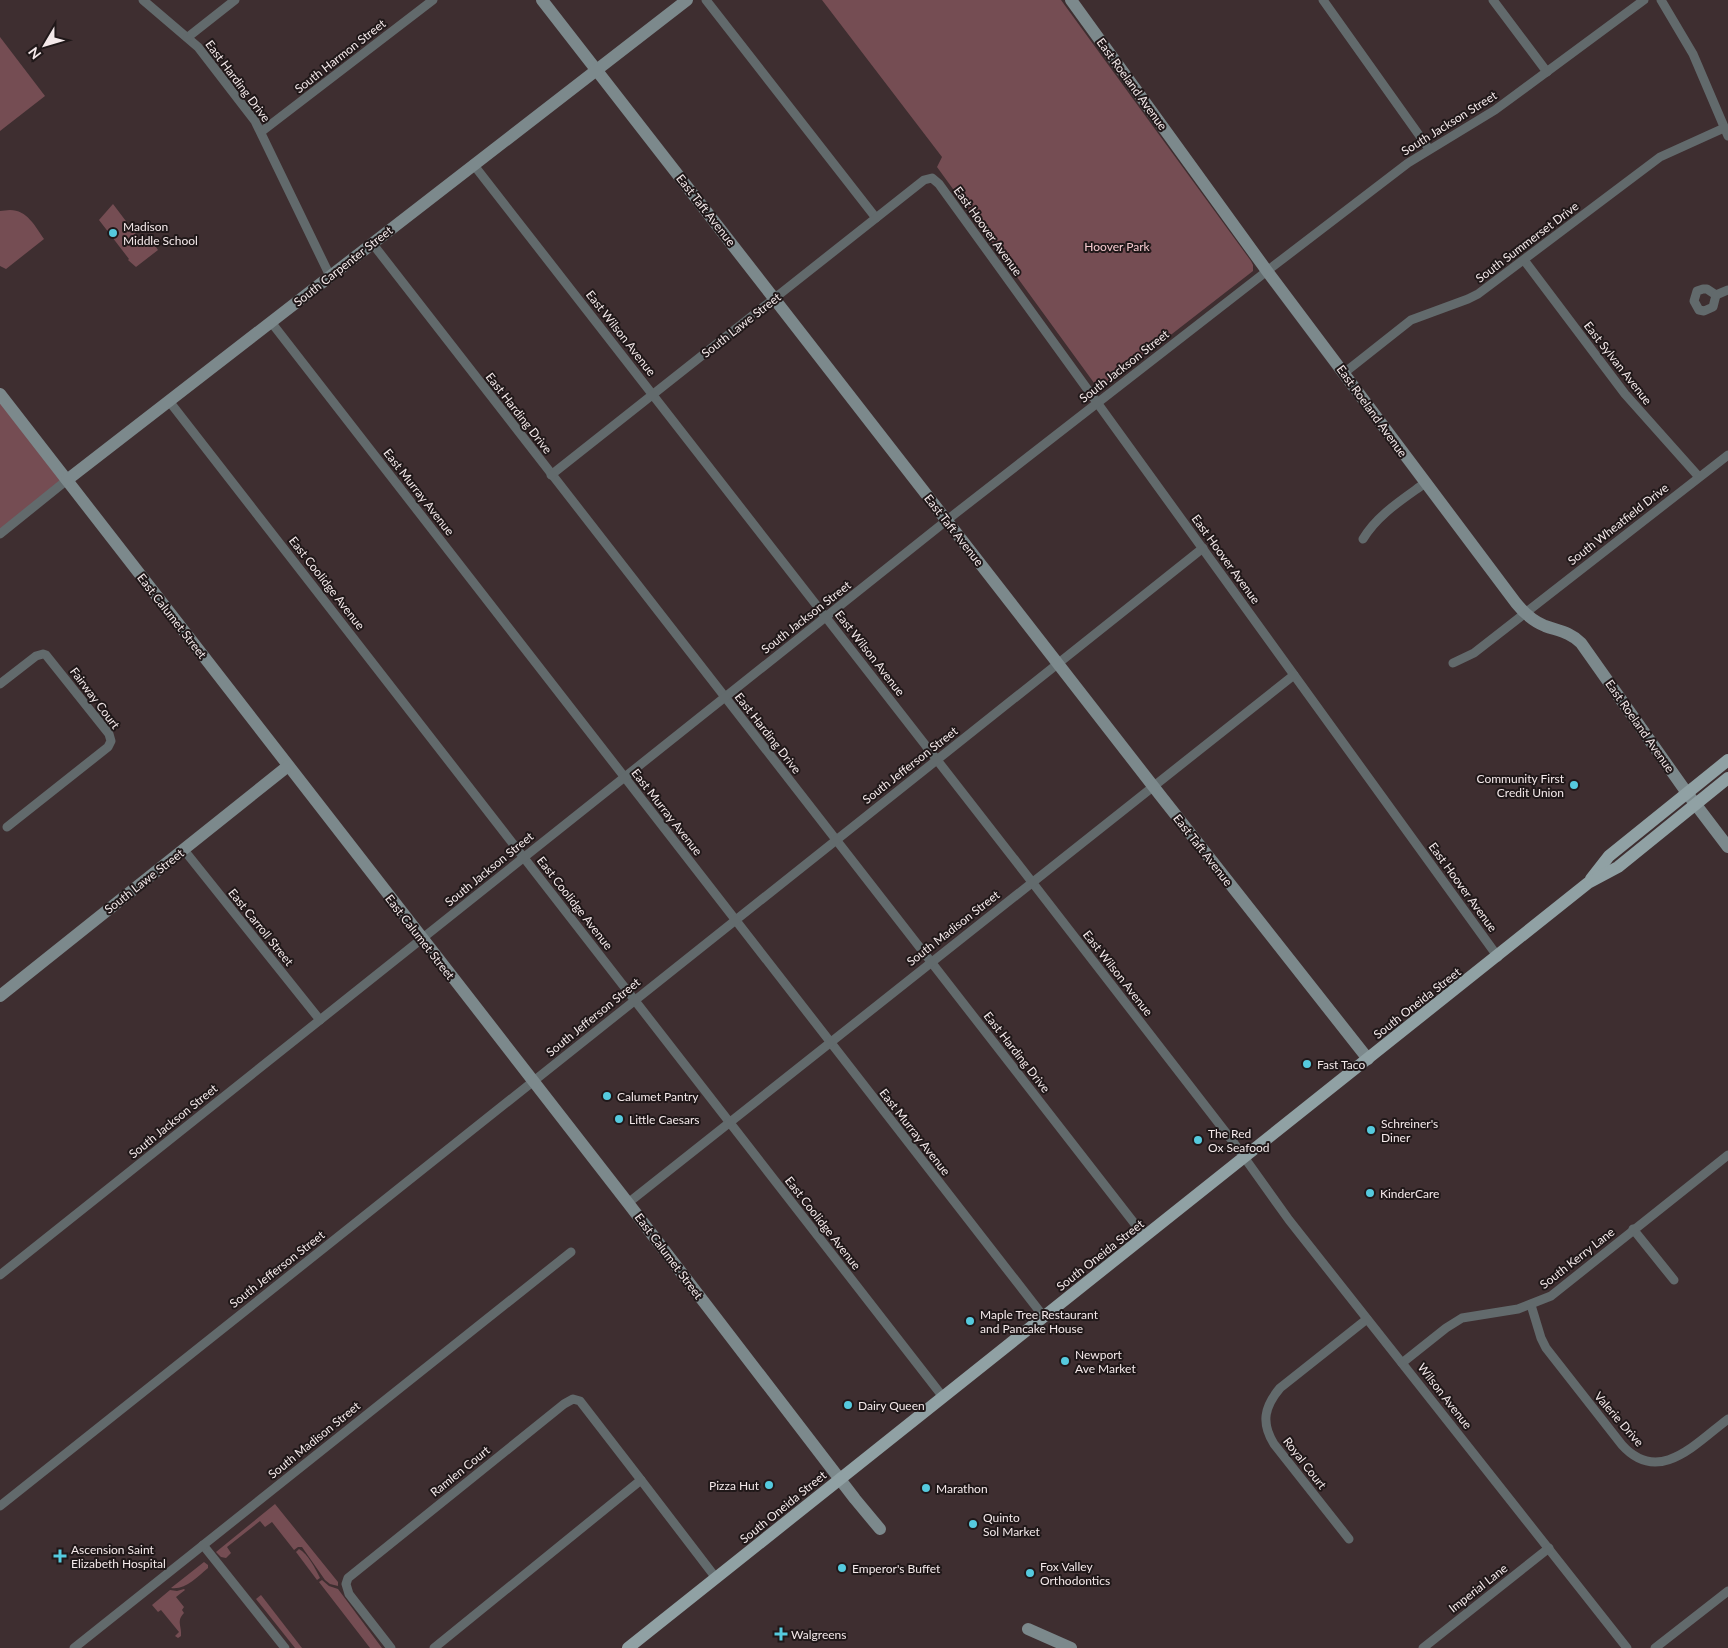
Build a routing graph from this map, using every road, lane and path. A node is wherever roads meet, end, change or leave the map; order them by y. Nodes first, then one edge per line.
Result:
1 (143, 0) edge
2 (235, 0) edge
3 (433, 0) edge
4 (542, 0) edge
5 (686, 0) edge
6 (706, 0) edge
7 (1071, 0) edge
8 (1323, 0) edge
9 (1493, 0) edge
10 (1644, 0) edge
11 (1661, 0) edge
12 (188, 37) junction
13 (596, 69) junction
14 (1547, 72) junction
15 (261, 132) junction
16 (1726, 132) edge
17 (1429, 149) junction
18 (474, 164) junction
19 (932, 178) joint
20 (876, 218) junction
21 (372, 243) junction
22 (1524, 260) junction
23 (1267, 271) junction
24 (330, 276) junction
25 (1728, 290) edge
26 (1716, 295) dead end
27 (775, 298) junction
28 (271, 322) junction
29 (1344, 373) junction
30 (0, 394) edge
31 (653, 395) junction
32 (169, 401) junction
33 (1098, 402) junction
34 (1728, 455) edge
35 (552, 475) junction
36 (1699, 477) junction
37 (67, 480) junction
38 (1425, 483) junction
39 (947, 521) junction
40 (0, 534) edge
41 (1363, 539) dead end
42 (1203, 548) junction
43 (1524, 613) junction
44 (826, 617) junction
45 (1453, 663) dead end
46 (1058, 664) junction
47 (1294, 674) junction
48 (0, 684) edge
49 (724, 698) junction
50 (937, 760) junction
51 (1728, 760) edge
52 (288, 766) junction
53 (624, 778) junction
54 (1728, 778) edge
55 (1153, 786) junction
56 (1691, 799) junction
57 (7, 827) dead end
58 (836, 840) junction
59 (1728, 847) edge
60 (184, 850) junction
61 (523, 857) junction
62 (1032, 882) junction
63 (735, 920) junction
64 (422, 939) junction
65 (1498, 957) junction
66 (931, 962) junction
67 (0, 996) edge
68 (634, 1000) junction
69 (320, 1020) junction
70 (830, 1042) junction
71 (1368, 1059) junction
72 (532, 1082) junction
73 (729, 1122) junction
74 (1728, 1155) edge
75 (1244, 1158) junction
76 (628, 1203) junction
77 (1633, 1230) junction
78 (1145, 1237) junction
79 (571, 1252) dead end
80 (0, 1275) edge
81 (1674, 1280) dead end
82 (1531, 1305) junction
83 (1044, 1317) junction
84 (1367, 1319) junction
85 (1402, 1363) junction
86 (943, 1397) junction
87 (1728, 1418) edge
88 (840, 1479) junction
89 (641, 1480) junction
90 (0, 1506) edge
91 (880, 1530) dead end
92 (1349, 1539) dead end
93 (203, 1545) junction
94 (1549, 1548) junction
95 (716, 1578) junction
96 (1728, 1591) edge
97 (1028, 1628) dead end
98 (74, 1648) edge
99 (284, 1648) edge
100 (391, 1648) edge
101 (434, 1648) edge
102 (628, 1648) edge
103 (1071, 1648) edge
104 (1423, 1648) edge
105 (1627, 1648) edge
106 (1655, 1648) edge

1 - 12 street, East Harding Drive
2 - 12 street
3 - 15 street, South Harmon Street
4 - 13 street, East Taft Avenue
5 - 13 street, South Carpenter Street
6 - 20 street
7 - 23 street, East Roeland Avenue
8 - 17 street
9 - 14 street
10 - 14 street, South Jackson Street
11 - 16 street
12 - 15 street, East Harding Drive
13 - 18 street, South Carpenter Street
13 - 27 street, East Taft Avenue
14 - 17 street, South Jackson Street
15 - 24 street, East Harding Drive
16 - 22 street, South Summerset Drive
17 - 23 street, South Jackson Street
18 - 21 street, South Carpenter Street
18 - 31 street, East Wilson Avenue
19 - 20 street, South Lawe Street
19 - 33 street, East Hoover Avenue
20 - 27 street, South Lawe Street
21 - 24 street, South Carpenter Street
21 - 35 street, East Harding Drive
22 - 29 street, South Summerset Drive
22 - 36 street, East Sylvan Avenue
23 - 29 street, East Roeland Avenue
23 - 33 street, South Jackson Street
24 - 28 street, South Carpenter Street
25 - 26 street
27 - 31 street, South Lawe Street
27 - 39 street, East Taft Avenue
28 - 32 street, South Carpenter Street
28 - 53 street, East Murray Avenue
29 - 38 street, East Roeland Avenue
30 - 37 street, East Calumet Street
31 - 35 street, South Lawe Street
31 - 44 street, East Wilson Avenue
32 - 37 street, South Carpenter Street
32 - 61 street, East Coolidge Avenue
33 - 39 street, South Jackson Street
33 - 42 street, East Hoover Avenue
34 - 36 street, South Wheatfield Drive
35 - 49 street, East Harding Drive
36 - 43 street, South Wheatfield Drive
37 - 40 street, South Carpenter Street
37 - 52 street, East Calumet Street
38 - 41 street
38 - 43 street, East Roeland Avenue
39 - 44 street, South Jackson Street
39 - 46 street, East Taft Avenue
42 - 46 street, South Jefferson Street
42 - 47 street, East Hoover Avenue
43 - 45 street, South Wheatfield Drive
43 - 56 street, East Roeland Avenue
44 - 49 street, South Jackson Street
44 - 50 street, East Wilson Avenue
46 - 50 street, South Jefferson Street
46 - 55 street, East Taft Avenue
47 - 55 street, South Madison Street
47 - 65 street, East Hoover Avenue
48 - 57 street, Fairway Court
49 - 53 street, South Jackson Street
49 - 58 street, East Harding Drive
50 - 58 street, South Jefferson Street
50 - 62 street, East Wilson Avenue
51 - 56 main road, South Oneida Street
52 - 60 street, South Lawe Street
52 - 64 street, East Calumet Street
53 - 61 street, South Jackson Street
53 - 63 street, East Murray Avenue
54 - 56 main road, South Oneida Street
55 - 62 street, South Madison Street
55 - 71 street, East Taft Avenue
56 - 59 street, East Roeland Avenue
56 - 65 main road, South Oneida Street
58 - 63 street, South Jefferson Street
58 - 66 street, East Harding Drive
60 - 67 street, South Lawe Street
60 - 69 street, East Carroll Street
61 - 64 street, South Jackson Street
61 - 68 street, East Coolidge Avenue
62 - 66 street, South Madison Street
62 - 75 street, East Wilson Avenue
63 - 68 street, South Jefferson Street
63 - 70 street, East Murray Avenue
64 - 69 street, South Jackson Street
64 - 72 street, East Calumet Street
65 - 71 main road, South Oneida Street
66 - 70 street, South Madison Street
66 - 78 street, East Harding Drive
68 - 72 street, South Jefferson Street
68 - 73 street, East Coolidge Avenue
69 - 80 street, South Jackson Street
70 - 73 street, South Madison Street
70 - 83 street, East Murray Avenue
71 - 75 main road, South Oneida Street
72 - 76 street, East Calumet Street
72 - 90 street, South Jefferson Street
73 - 76 street, South Madison Street
73 - 86 street, East Coolidge Avenue
74 - 77 street, South Kerry Lane
75 - 78 main road, South Oneida Street
75 - 84 street, Wilson Avenue
76 - 88 street, East Calumet Street
77 - 81 street
77 - 82 street, South Kerry Lane
78 - 83 main road, South Oneida Street
79 - 93 street, South Madison Street
82 - 85 street, South Kerry Lane
82 - 87 street, Valerie Drive
83 - 86 main road, South Oneida Street
84 - 85 street, Wilson Avenue
84 - 92 street, Royal Court
85 - 94 street, Wilson Avenue
86 - 88 main road, South Oneida Street
88 - 91 street, East Calumet Street
88 - 95 main road, South Oneida Street
89 - 95 street, Ramlen Court
89 - 100 street, Ramlen Court
89 - 101 street
93 - 98 street, South Madison Street
93 - 99 street
94 - 104 street, Imperial Lane
94 - 105 street, Wilson Avenue
95 - 102 main road, South Oneida Street
96 - 106 street
97 - 103 street

